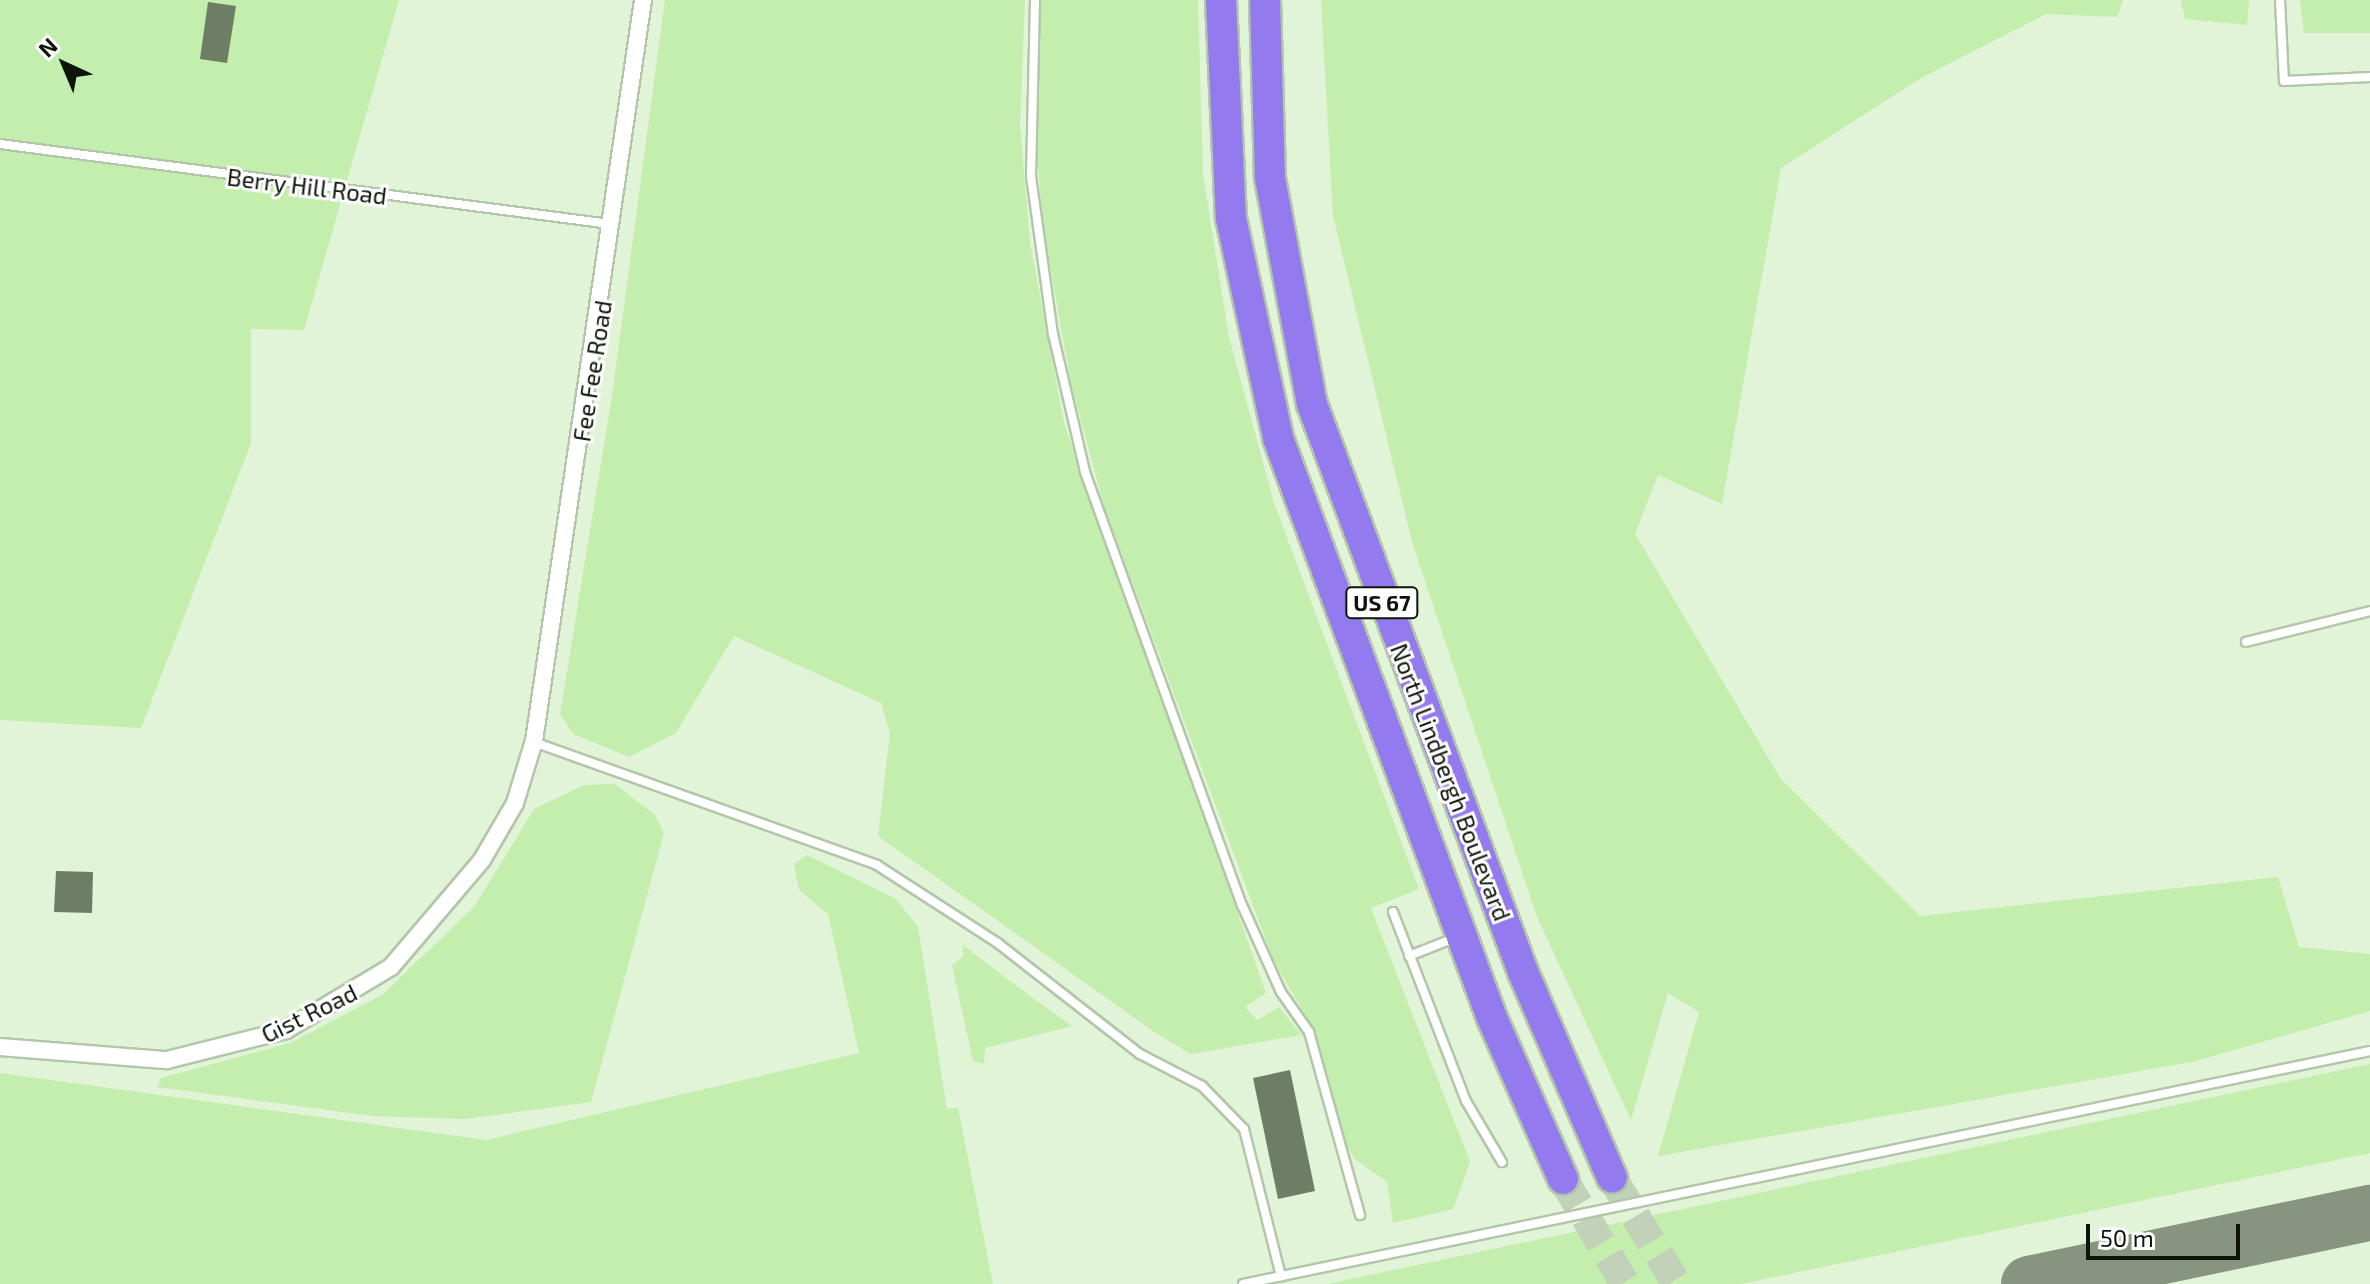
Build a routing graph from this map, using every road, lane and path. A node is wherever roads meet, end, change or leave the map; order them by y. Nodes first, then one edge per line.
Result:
1 (643, 0) edge
2 (1035, 0) edge
3 (1221, 0) edge
4 (1265, 0) edge
5 (2280, 0) edge
6 (2370, 77) edge
7 (0, 144) edge
8 (615, 225) junction
9 (2370, 611) edge
10 (2246, 642) dead end
11 (534, 741) junction
12 (1393, 912) dead end
13 (1460, 936) junction
14 (1409, 956) junction
15 (0, 1047) edge
16 (2370, 1051) edge
17 (1502, 1162) dead end
18 (1612, 1178) tunnel mouth
19 (1563, 1179) tunnel mouth
20 (1360, 1215) dead end
21 (1281, 1276) junction
22 (1243, 1284) edge

1 - 8 street, Fee Fee Road
2 - 20 lane
3 - 13 highway, North Lindbergh Boulevard / US 67
4 - 18 highway, North Lindbergh Boulevard / US 67
5 - 6 lane
7 - 8 lane, Berry Hill Road
8 - 11 street, Fee Fee Road
9 - 10 lane
11 - 15 street, Gist Road
11 - 21 lane
12 - 14 lane
13 - 14 lane
13 - 19 highway, North Lindbergh Boulevard / US 67
14 - 17 lane
16 - 21 lane
21 - 22 lane

